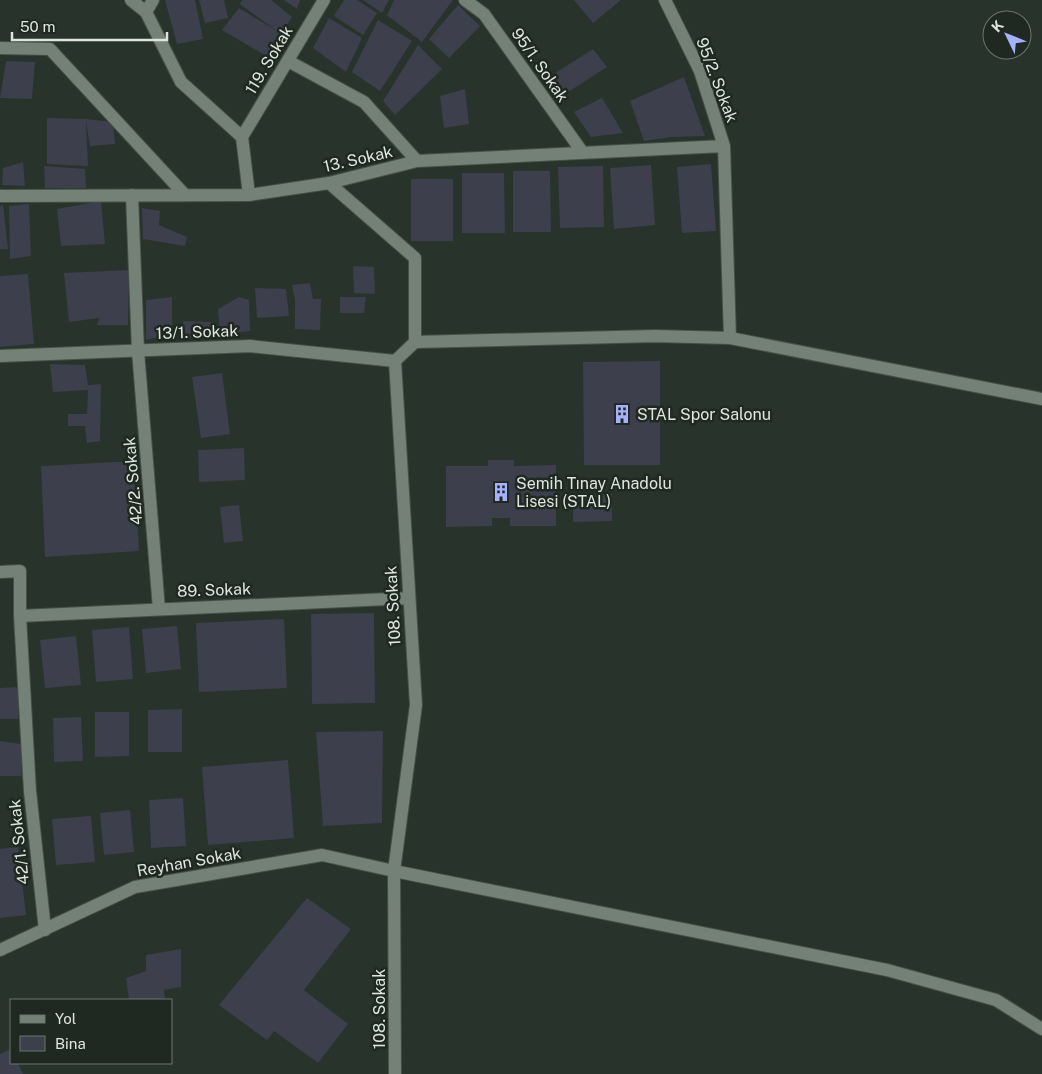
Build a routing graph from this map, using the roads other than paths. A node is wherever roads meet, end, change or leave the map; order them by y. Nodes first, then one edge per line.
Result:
1 (131, 0) edge
2 (153, 0) edge
3 (324, 0) edge
4 (465, 0) edge
5 (665, 0) edge
6 (146, 12) junction
7 (0, 48) edge
8 (288, 61) junction
9 (242, 137) junction
10 (724, 146) junction
11 (583, 154) junction
12 (417, 161) junction
13 (329, 183) junction
14 (132, 195) junction
15 (185, 195) junction
16 (249, 195) junction
17 (0, 196) edge
18 (730, 338) junction
19 (415, 342) junction
20 (138, 350) junction
21 (0, 356) edge
22 (395, 361) junction
23 (1042, 399) edge
24 (0, 572) edge
25 (409, 598) junction
26 (159, 609) junction
27 (20, 616) junction
28 (394, 871) junction
29 (45, 930) junction
30 (0, 950) edge
31 (1042, 1029) edge
32 (395, 1074) edge

1 - 6 street
2 - 6 street
3 - 8 street, 119. Sokak
4 - 11 street, 95/1. Sokak
5 - 10 street, 95/2. Sokak
6 - 9 street
7 - 15 street
8 - 9 street, 119. Sokak
8 - 12 street
9 - 16 street
10 - 11 street, 13. Sokak
10 - 18 street, 95/2. Sokak
11 - 12 street, 13. Sokak
12 - 13 street, 13. Sokak
13 - 16 street, 13. Sokak
13 - 19 street
14 - 15 street, 13. Sokak
14 - 17 street, 13. Sokak
14 - 20 street, 42/2. Sokak
15 - 16 street, 13. Sokak
18 - 19 street
18 - 23 street
19 - 22 street
20 - 21 street, 13/1. Sokak
20 - 22 street, 13/1. Sokak
20 - 26 street, 42/2. Sokak
22 - 25 street, 108. Sokak
24 - 27 street, 42/1. Sokak
25 - 26 street, 89. Sokak
25 - 28 street, 108. Sokak
26 - 27 street, 89. Sokak
27 - 29 street, 42/1. Sokak
28 - 29 street, Reyhan Sokak
28 - 31 street, Reyhan Sokak
28 - 32 street, 108. Sokak
29 - 30 street, Reyhan Sokak

